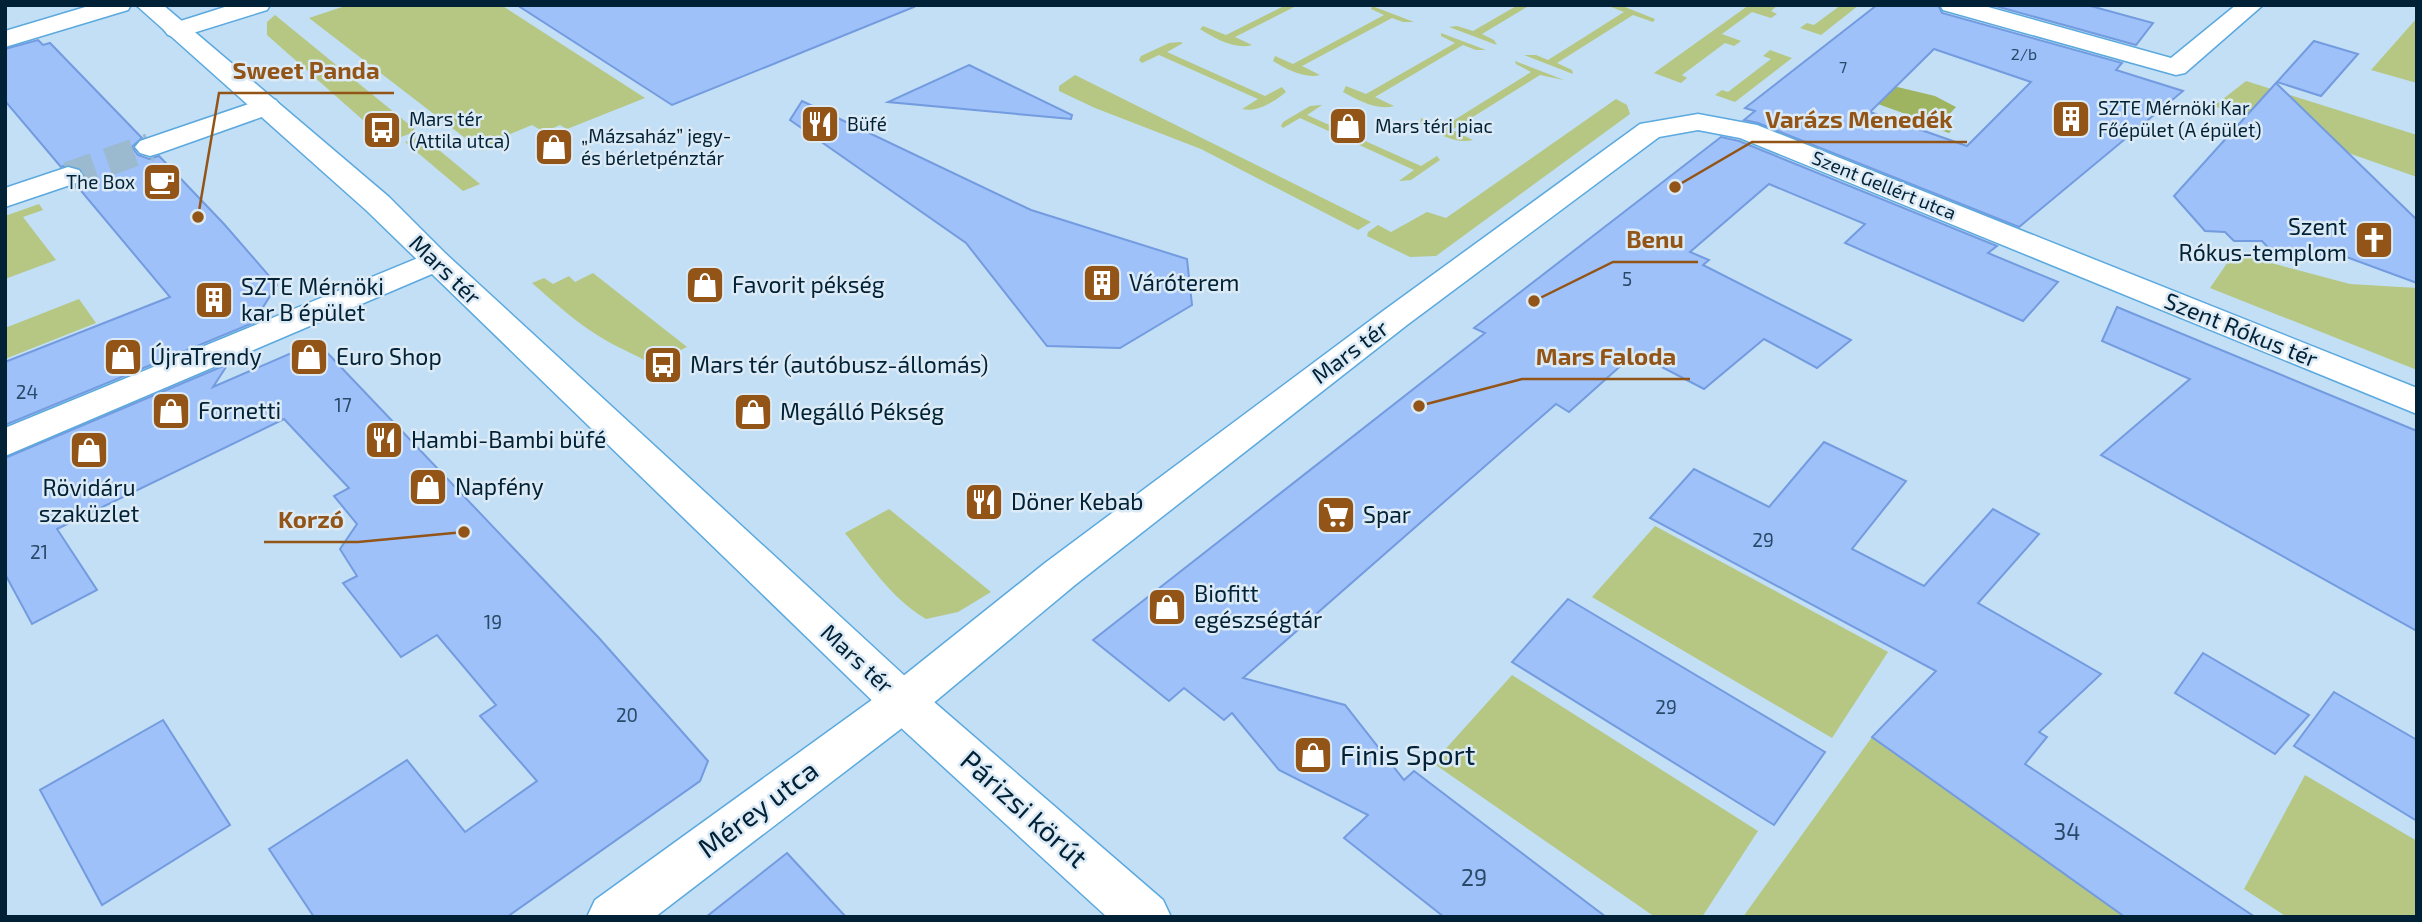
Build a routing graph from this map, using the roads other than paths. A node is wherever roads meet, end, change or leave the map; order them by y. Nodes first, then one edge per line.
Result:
1 (119, 5) edge
2 (148, 5) edge
3 (258, 5) edge
4 (1952, 5) edge
5 (2252, 5) edge
6 (177, 30) junction
7 (5, 39) edge
8 (266, 106) junction
9 (1698, 122) joint
10 (150, 147) tunnel mouth
11 (68, 176) tunnel mouth
12 (5, 198) edge
13 (2066, 258) joint
14 (435, 261) junction
15 (2417, 402) edge
16 (5, 443) edge
17 (903, 702) junction
18 (613, 917) edge
19 (1145, 917) edge

1 - 7 street
2 - 6 street, Mars tér
3 - 6 street
4 - 5 street
6 - 8 street, Mars tér
8 - 10 street
8 - 14 street, Mars tér
9 - 13 street, Szent Gellért utca
9 - 17 street, Mars tér
11 - 12 street
13 - 15 street, Szent Rókus tér
14 - 16 street
14 - 17 street, Mars tér
17 - 18 street, Mérey utca
17 - 19 street, Párizsi körút

